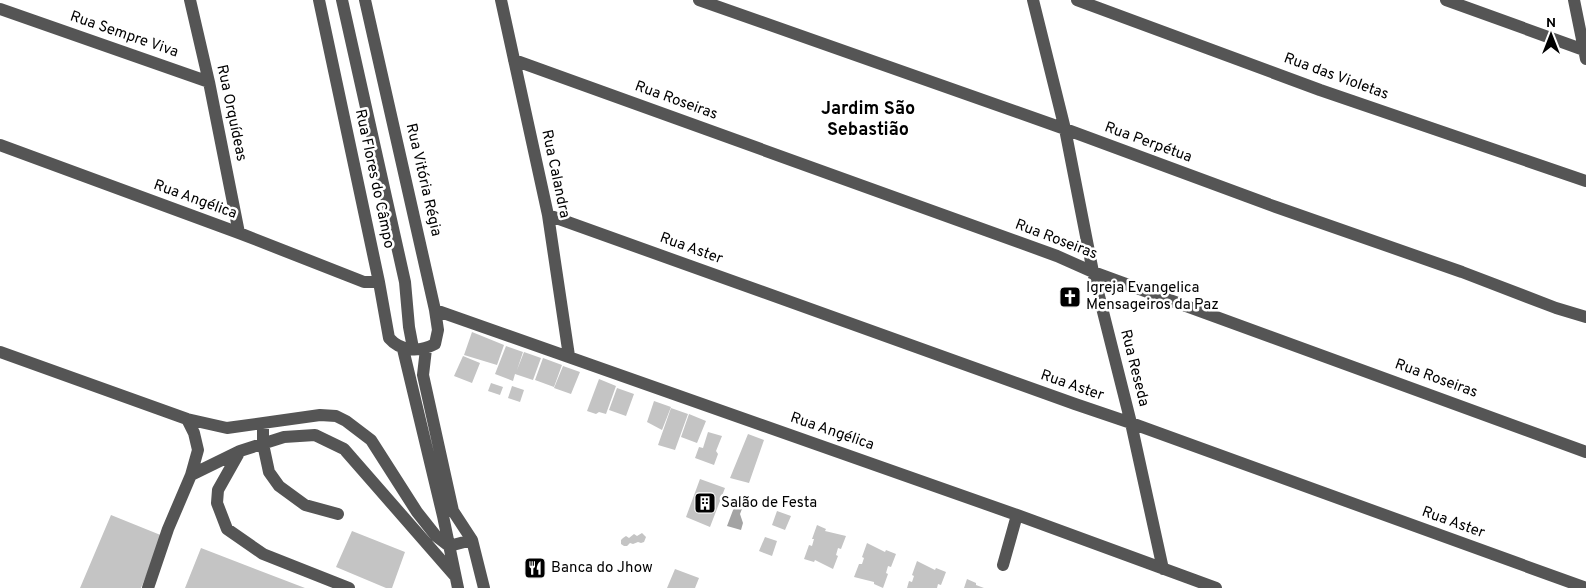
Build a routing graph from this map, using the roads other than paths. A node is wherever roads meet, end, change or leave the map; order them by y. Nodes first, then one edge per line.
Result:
1 (190, 0) edge
2 (320, 0) edge
3 (342, 0) edge
4 (366, 0) edge
5 (501, 0) edge
6 (699, 0) edge
7 (1032, 0) edge
8 (1077, 0) edge
9 (1446, 0) edge
10 (1574, 0) edge
11 (0, 9) edge
12 (1585, 54) edge
13 (514, 60) junction
14 (208, 82) junction
15 (1065, 129) junction
16 (0, 145) edge
17 (1586, 181) edge
18 (548, 215) junction
19 (238, 233) junction
20 (1093, 272) junction
21 (380, 282) junction
22 (435, 310) junction
23 (1586, 317) edge
24 (414, 349) junction
25 (0, 352) edge
26 (569, 356) junction
27 (187, 419) junction
28 (263, 423) junction
29 (1131, 423) junction
30 (263, 444) junction
31 (240, 450) junction
32 (1586, 452) edge
33 (191, 475) junction
34 (338, 514) dead end
35 (1017, 515) junction
36 (472, 540) junction
37 (448, 546) junction
38 (1003, 565) dead end
39 (1163, 570) junction
40 (456, 582) edge
41 (148, 588) edge
42 (349, 588) edge
43 (484, 588) edge
44 (1216, 588) edge
45 (1586, 588) edge

1 - 14 street, Rua Orquídeas
2 - 21 street, Rua Flores do Câmpo
3 - 24 street
4 - 22 street, Rua Vitória Régia
5 - 13 street, Rua Calandra
6 - 15 street, Rua Perpétua
7 - 15 street, Rua Reseda
8 - 17 street, Rua das Violetas
9 - 12 street
10 - 12 street
11 - 14 street, Rua Sempre Viva
13 - 18 street, Rua Calandra
13 - 20 street, Rua Roseiras
14 - 19 street, Rua Orquídeas
15 - 20 street, Rua Reseda
15 - 23 street, Rua Perpétua
16 - 19 street, Rua Angélica
18 - 26 street, Rua Calandra
18 - 29 street, Rua Aster
19 - 21 street, Rua Angélica
20 - 29 street, Rua Reseda
20 - 32 street, Rua Roseiras
21 - 24 street, Rua Flores do Câmpo
22 - 24 street, Rua Vitória Régia
22 - 26 street, Rua Angélica
24 - 36 street
24 - 37 street
25 - 27 street
26 - 35 street, Rua Angélica
27 - 28 street
27 - 33 street
28 - 30 street
28 - 37 street
29 - 39 street, Rua Reseda
29 - 45 street, Rua Aster
30 - 31 street
30 - 34 street
30 - 40 street
31 - 33 street
31 - 42 street
33 - 41 street
35 - 38 street
35 - 39 street, Rua Angélica
36 - 37 street
36 - 43 street
37 - 40 street
39 - 44 street, Rua Angélica

